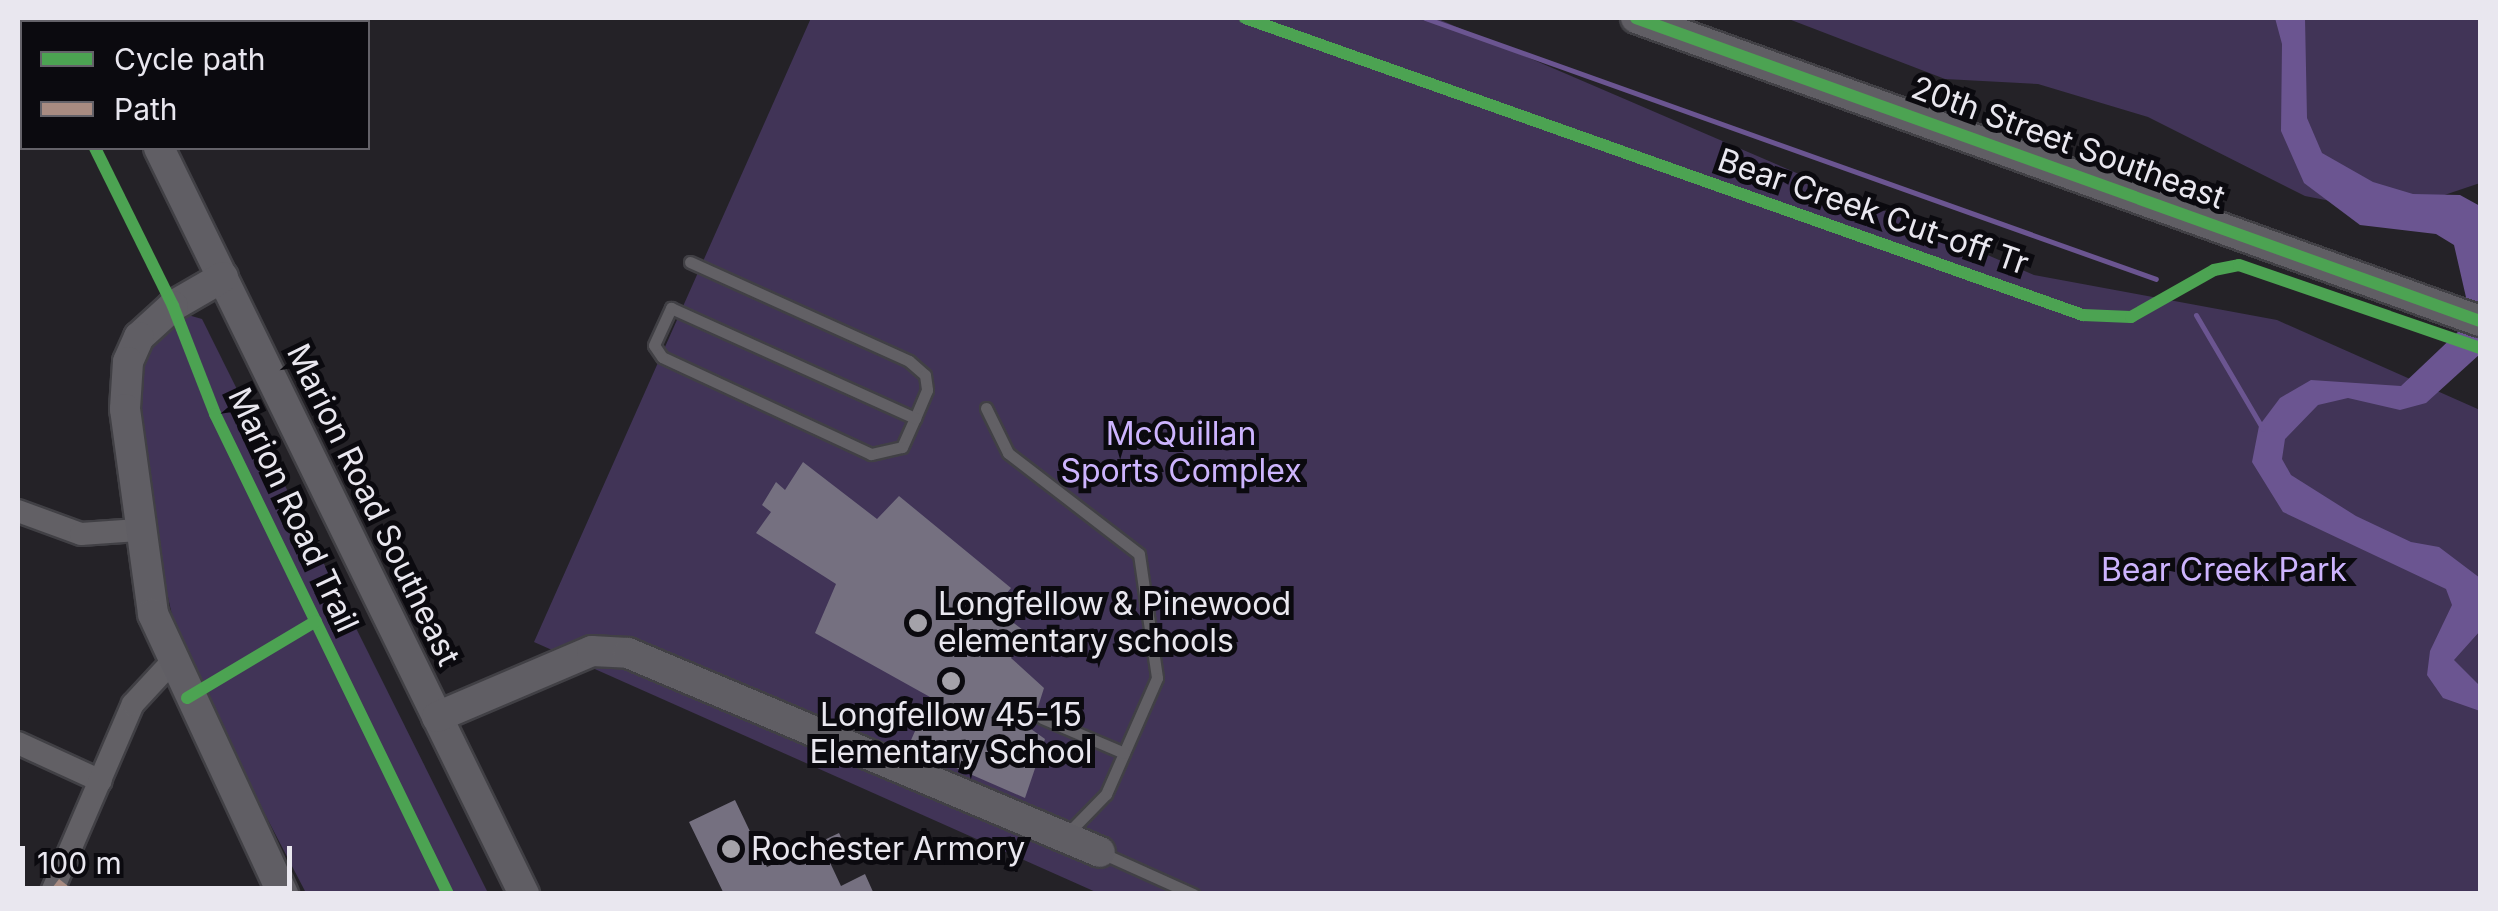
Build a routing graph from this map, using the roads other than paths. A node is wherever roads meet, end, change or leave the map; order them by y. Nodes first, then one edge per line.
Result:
1 (1636, 18) edge
2 (160, 150) edge
3 (690, 262) dead end
4 (223, 277) junction
5 (2480, 321) edge
6 (986, 408) dead end
7 (915, 418) junction
8 (18, 511) edge
9 (138, 530) junction
10 (171, 663) junction
11 (436, 716) junction
12 (1042, 718) dead end
13 (18, 744) edge
14 (1124, 753) junction
15 (101, 781) junction
16 (1064, 836) junction
17 (1100, 852) joint
18 (59, 890) edge
19 (283, 894) edge
20 (524, 894) edge
21 (1193, 894) edge

1 - 5 street, 20th Street Southeast
2 - 4 street, Marion Road Southeast
3 - 7 lane
4 - 9 street
4 - 11 street, Marion Road Southeast
6 - 14 lane
7 - 7 lane
8 - 9 street
9 - 10 street
10 - 15 street
10 - 19 street
11 - 16 street
11 - 20 street, Marion Road Southeast
12 - 14 lane
13 - 15 street
14 - 16 lane
15 - 18 street
16 - 17 street
17 - 21 lane

